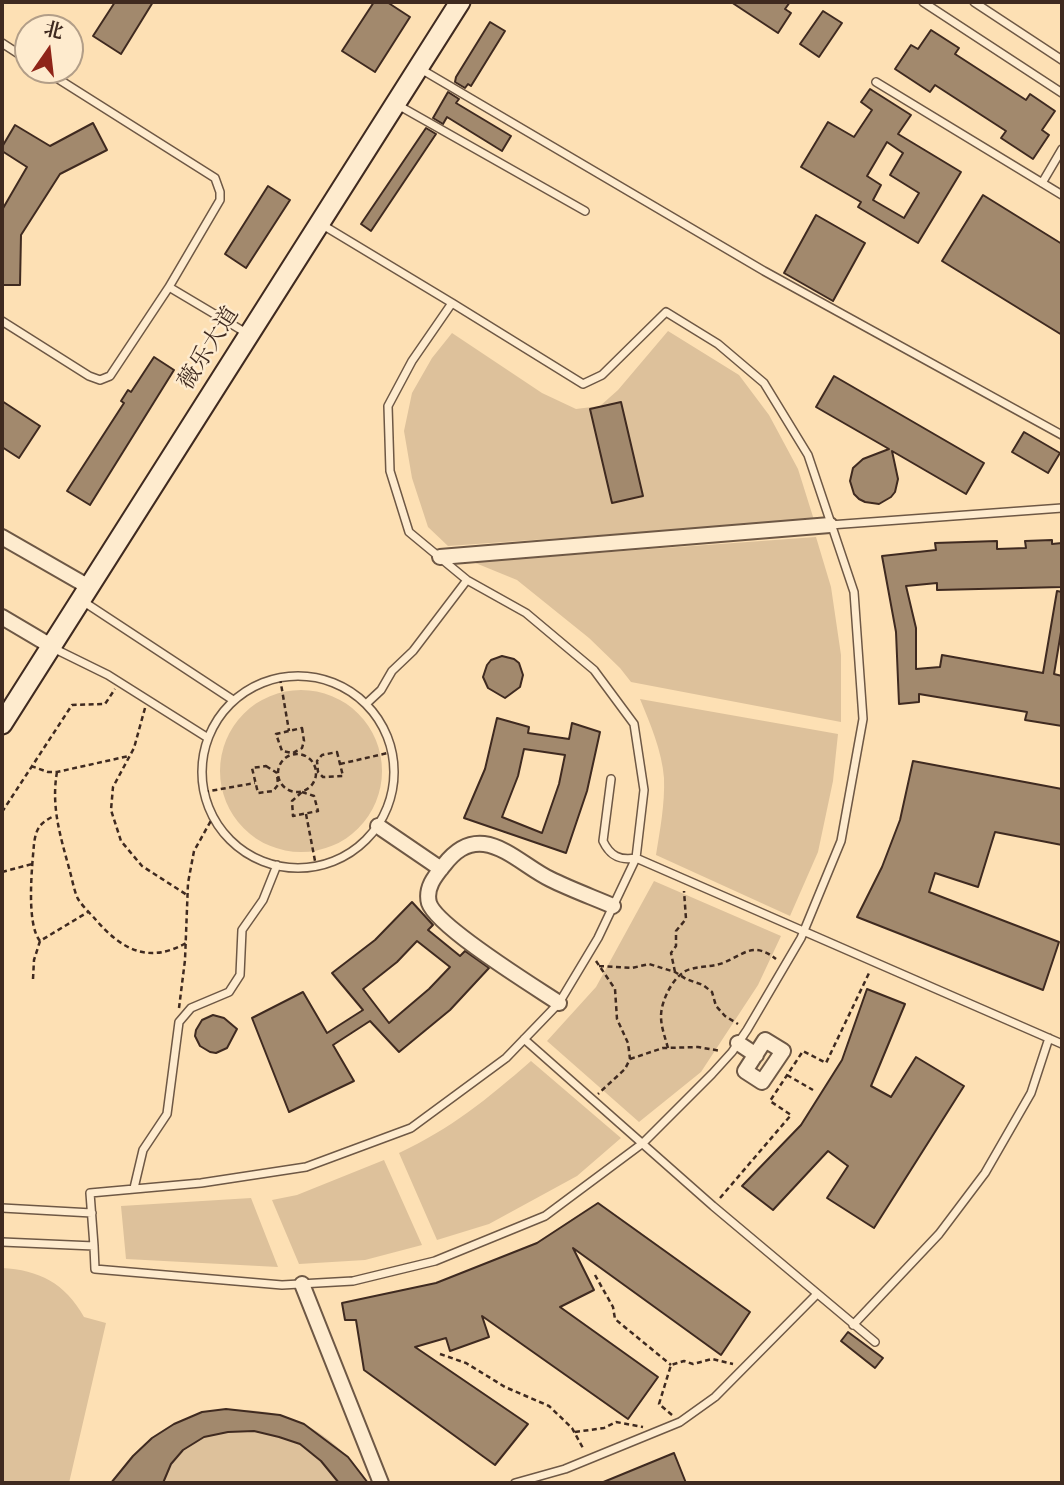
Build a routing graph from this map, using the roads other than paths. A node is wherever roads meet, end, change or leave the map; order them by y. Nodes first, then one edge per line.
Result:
1 (460, 2) edge
2 (923, 2) edge
3 (974, 2) edge
4 (1062, 60) edge
5 (419, 67) junction
6 (876, 82) dead end
7 (66, 84) edge
8 (1062, 93) edge
9 (396, 104) junction
10 (1062, 149) edge
11 (1042, 183) junction
12 (1062, 195) edge
13 (585, 211) dead end
14 (319, 224) junction
15 (169, 287) junction
16 (452, 303) junction
17 (2, 321) edge
18 (249, 334) junction
19 (1062, 435) edge
20 (1062, 508) edge
21 (830, 525) junction
22 (2, 537) edge
23 (440, 557) junction
24 (467, 580) junction
25 (85, 593) junction
26 (2, 617) edge
27 (51, 646) junction
28 (233, 700) junction
29 (366, 704) junction
30 (3, 719) edge
31 (208, 738) junction
32 (611, 779) dead end
33 (378, 826) junction
34 (636, 858) junction
35 (277, 865) junction
36 (441, 869) junction
37 (613, 906) junction
38 (803, 932) junction
39 (559, 1003) junction
40 (1049, 1038) junction
41 (524, 1039) junction
42 (1062, 1044) edge
43 (735, 1048) junction
44 (756, 1055) junction
45 (773, 1066) junction
46 (787, 1075) road end
47 (643, 1143) junction
48 (134, 1188) junction
49 (2, 1208) edge
50 (92, 1213) junction
51 (2, 1242) edge
52 (94, 1246) junction
53 (302, 1284) junction
54 (817, 1294) junction
55 (853, 1325) junction
56 (875, 1342) dead end
57 (381, 1483) edge
58 (515, 1483) edge

1 - 5 main road, 薇乐大道
2 - 8 lane
3 - 4 lane
5 - 9 main road, 薇乐大道
5 - 19 lane
6 - 11 lane
7 - 15 lane
9 - 13 lane
9 - 14 main road, 薇乐大道
10 - 11 lane
11 - 12 lane
14 - 16 lane
14 - 18 main road, 薇乐大道
15 - 17 lane
15 - 18 lane
16 - 21 lane
16 - 23 lane
18 - 25 main road, 薇乐大道
20 - 21 lane
21 - 23 street
21 - 38 lane
22 - 25 street
23 - 24 lane
24 - 29 lane
24 - 34 lane
25 - 27 main road, 薇乐大道
25 - 28 lane
26 - 27 street
27 - 30 main road, 薇乐大道
27 - 31 lane
28 - 29 lane
28 - 31 lane
29 - 33 lane
31 - 35 lane
32 - 34 lane
33 - 35 lane
33 - 36 street
34 - 37 lane
34 - 38 lane
35 - 48 lane
36 - 37 street
36 - 39 street
37 - 39 lane
38 - 40 lane
38 - 43 lane
39 - 41 lane
40 - 42 lane
40 - 55 lane
41 - 47 lane
41 - 48 lane
43 - 44 street
43 - 47 lane
44 - 45 street
44 - 45 street
45 - 46 street
47 - 53 lane
47 - 54 lane
48 - 50 lane
49 - 50 lane
50 - 52 lane
51 - 52 lane
52 - 53 lane
53 - 57 street
54 - 55 lane
54 - 58 lane
55 - 56 lane

